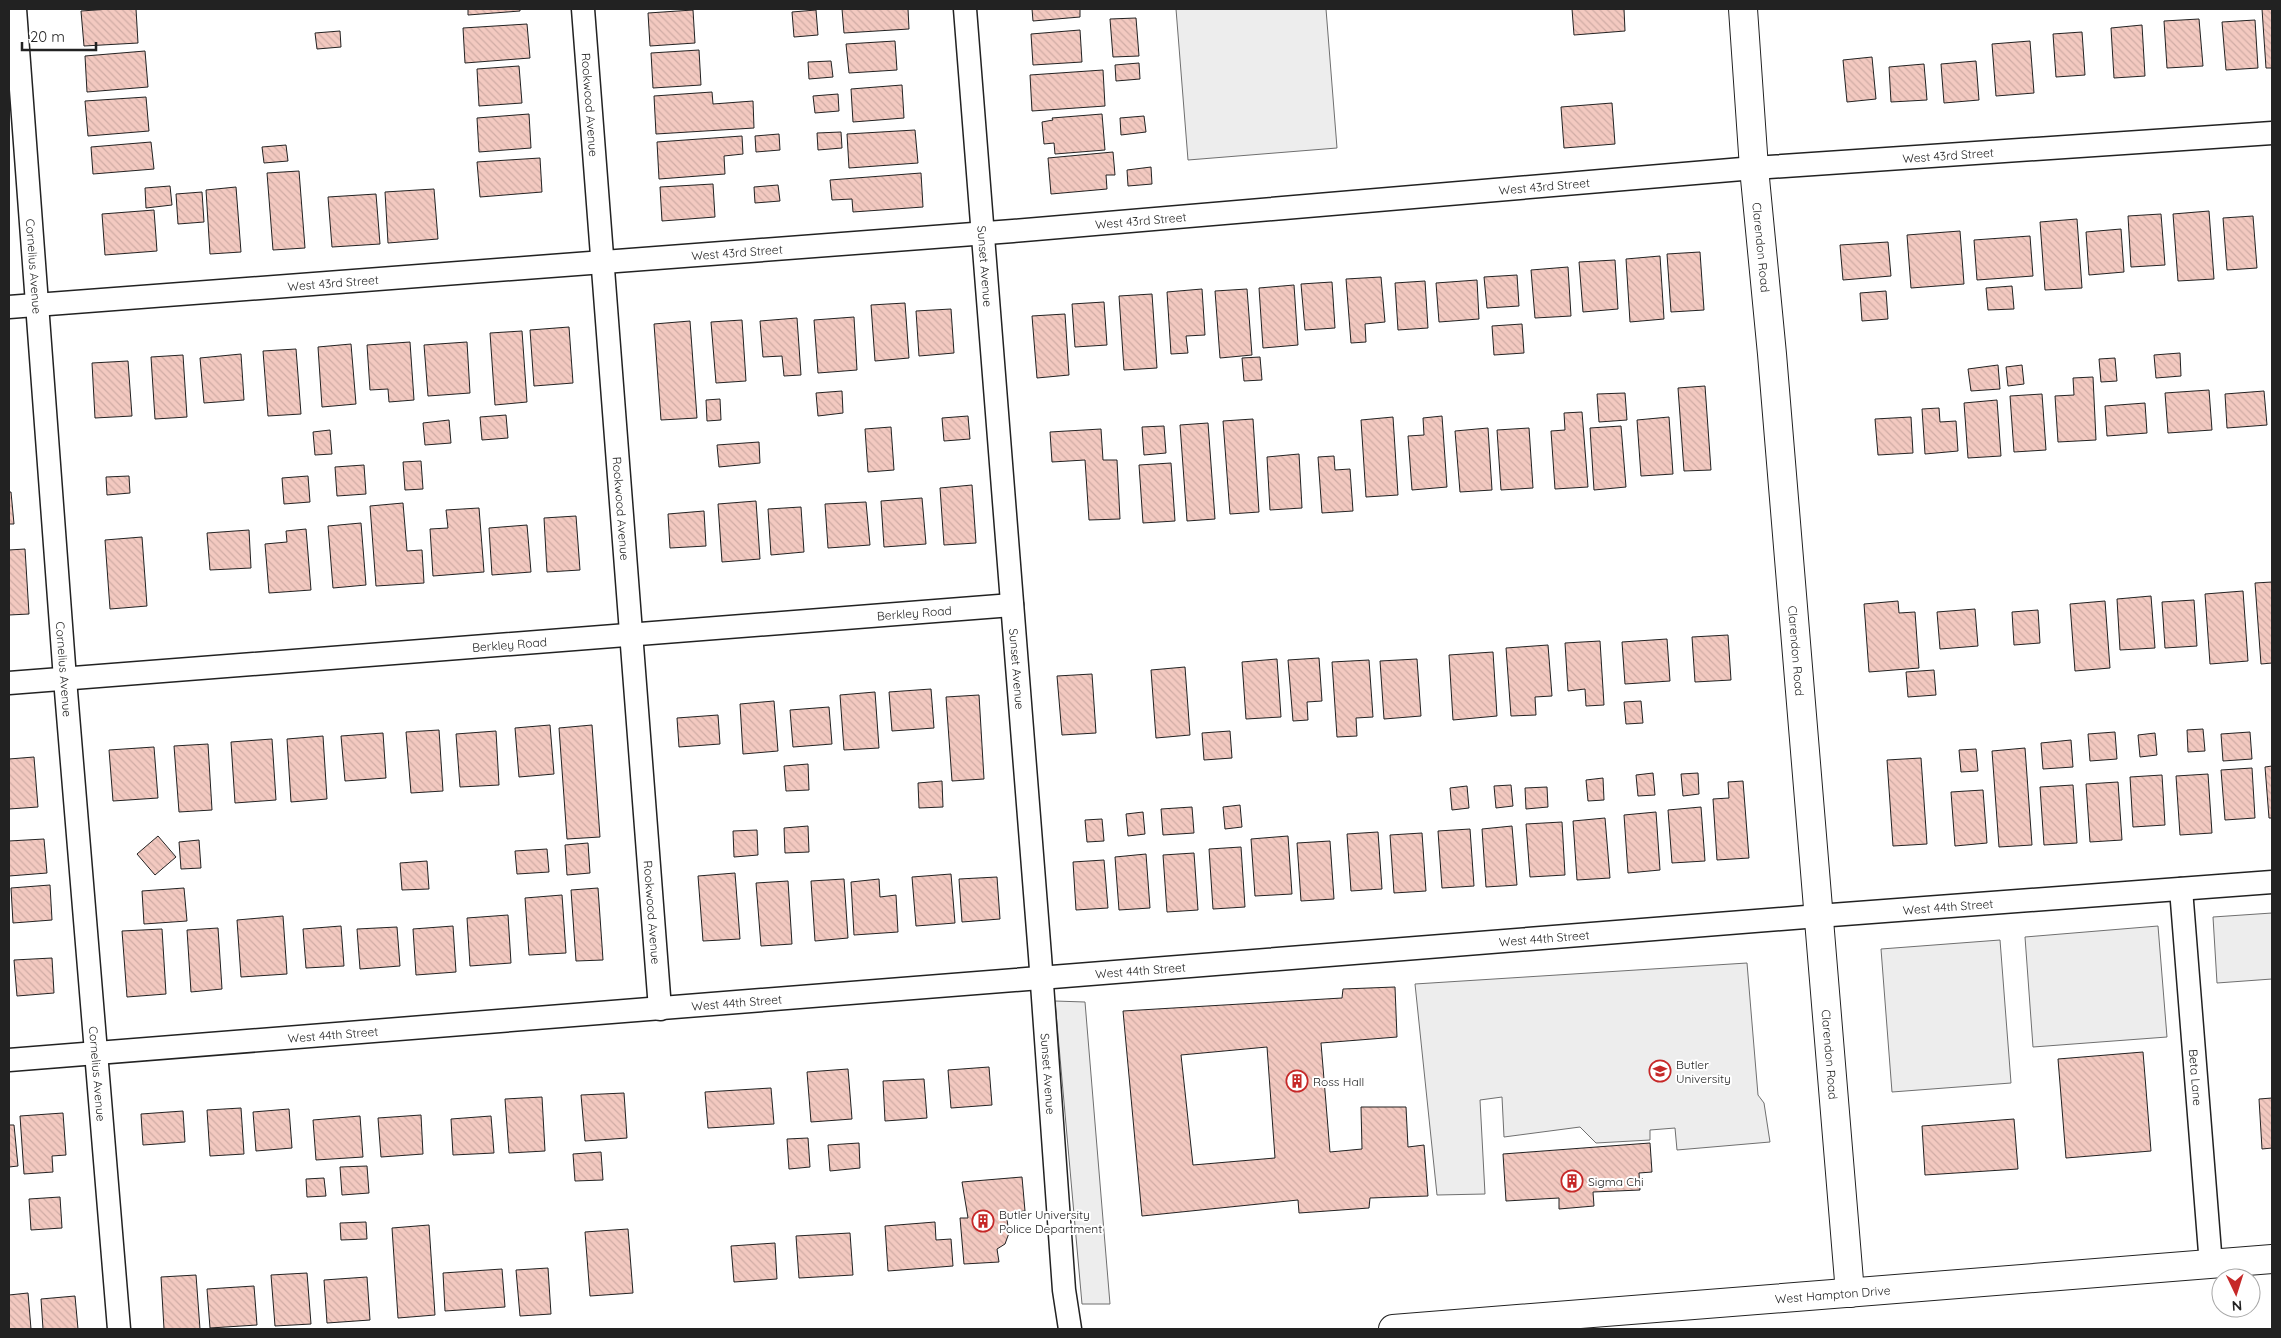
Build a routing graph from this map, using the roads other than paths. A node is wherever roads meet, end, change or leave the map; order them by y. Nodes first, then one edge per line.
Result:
1 (15, 9) edge
2 (583, 9) edge
3 (965, 9) edge
4 (1742, 9) edge
5 (2272, 133) edge
6 (1754, 168) junction
7 (983, 233) junction
8 (602, 261) junction
9 (39, 305) junction
10 (9, 308) edge
11 (1012, 605) junction
12 (631, 636) junction
13 (65, 679) junction
14 (9, 683) edge
15 (2272, 882) edge
16 (2181, 890) junction
17 (1818, 916) junction
18 (1041, 979) junction
19 (660, 1009) junction
20 (96, 1053) junction
21 (9, 1060) edge
22 (2272, 1260) edge
23 (2211, 1265) junction
24 (1850, 1293) junction
25 (118, 1329) edge
26 (1070, 1329) edge
27 (1393, 1329) edge

1 - 9 street, Cornelius Avenue
2 - 8 street, Rookwood Avenue
3 - 7 street, Sunset Avenue
4 - 6 street, Clarendon Road
5 - 6 street, West 43rd Street
6 - 7 street, West 43rd Street
6 - 17 street, Clarendon Road
7 - 8 street, West 43rd Street
7 - 11 street, Sunset Avenue
8 - 9 street, West 43rd Street
8 - 12 street, Rookwood Avenue
9 - 10 street, West 43rd Street
9 - 13 street, Cornelius Avenue
11 - 12 street, Berkley Road
11 - 18 street, Sunset Avenue
12 - 13 street, Berkley Road
12 - 19 street, Rookwood Avenue
13 - 14 street, Berkley Road
13 - 20 street, Cornelius Avenue
15 - 16 street, West 44th Street
16 - 17 street, West 44th Street
16 - 23 street, Beta Lane
17 - 18 street, West 44th Street
17 - 24 street, Clarendon Road
18 - 19 street, West 44th Street
18 - 26 street, Sunset Avenue
19 - 20 street, West 44th Street
20 - 21 street, West 44th Street
20 - 25 street, Cornelius Avenue
22 - 23 street, West Hampton Drive
23 - 24 street, West Hampton Drive
24 - 27 street, West Hampton Drive

